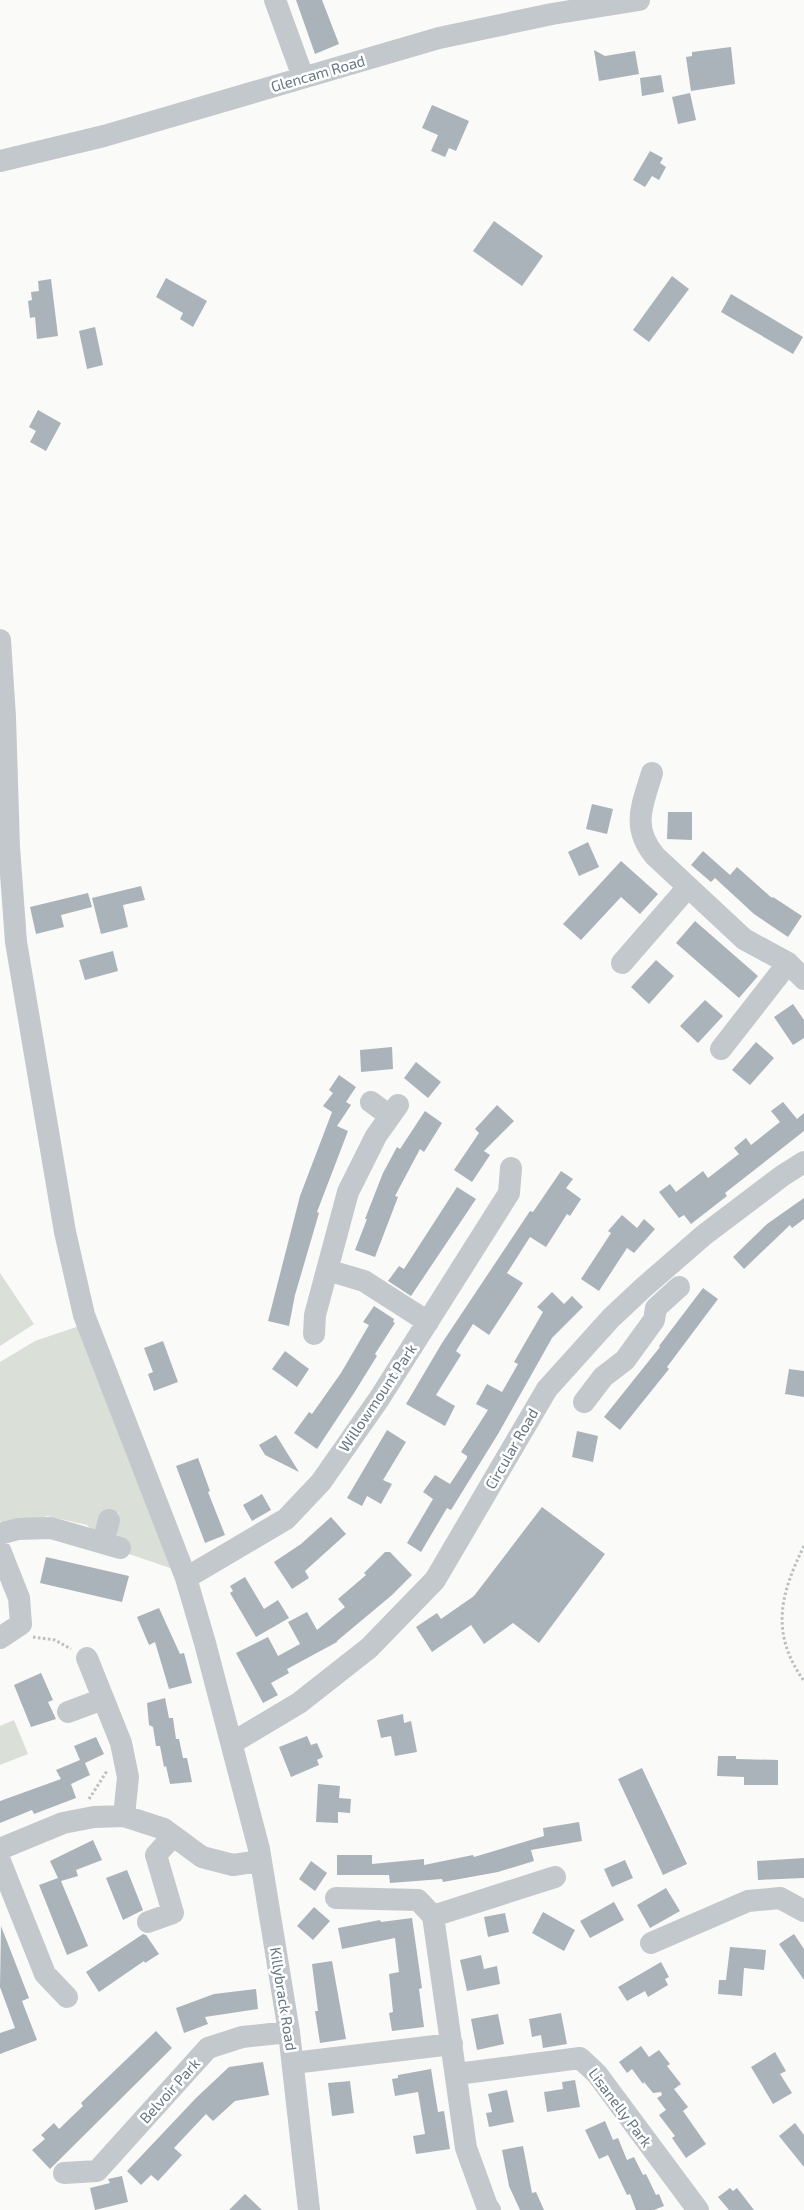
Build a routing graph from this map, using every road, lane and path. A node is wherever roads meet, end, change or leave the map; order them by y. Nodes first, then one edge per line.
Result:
1 (275, 0) edge
2 (639, 0) edge
3 (304, 77) junction
4 (0, 160) edge
5 (0, 640) edge
6 (652, 773) dead end
7 (4, 802) edge
8 (688, 887) junction
9 (624, 950) dead end
10 (796, 971) edge
11 (721, 1049) dead end
12 (370, 1102) dead end
13 (804, 1162) edge
14 (511, 1168) dead end
15 (328, 1270) junction
16 (679, 1287) dead end
17 (611, 1318) junction
18 (428, 1322) junction
19 (314, 1334) dead end
20 (640, 1340) junction
21 (584, 1402) dead end
22 (109, 1520) dead end
23 (0, 1534) edge
24 (804, 1546) edge
25 (0, 1550) edge
26 (186, 1578) junction
27 (0, 1638) edge
28 (27, 1638) dead end
29 (81, 1655) joint
30 (804, 1681) edge
31 (103, 1699) junction
32 (68, 1712) dead end
33 (232, 1744) junction
34 (112, 1764) dead end
35 (88, 1801) dead end
36 (124, 1816) junction
37 (173, 1836) junction
38 (0, 1849) edge
39 (0, 1861) edge
40 (261, 1861) junction
41 (555, 1877) dead end
42 (336, 1898) dead end
43 (804, 1911) edge
44 (433, 1916) junction
45 (148, 1922) dead end
46 (651, 1943) dead end
47 (67, 1997) dead end
48 (289, 2032) junction
49 (452, 2044) junction
50 (293, 2063) junction
51 (457, 2074) junction
52 (64, 2173) dead end
53 (309, 2210) edge
54 (490, 2210) edge
55 (698, 2210) edge

1 - 3 street
2 - 3 street, Glencam Road
3 - 4 street, Glencam Road
5 - 7 street, Killybrack Road
6 - 8 street
7 - 26 street, Killybrack Road
8 - 9 street
8 - 10 street
10 - 11 street
12 - 15 street
13 - 17 street, Circular Road
14 - 18 street, Willowmount Park
15 - 18 street
15 - 19 street
16 - 20 street
17 - 20 street
17 - 33 street, Circular Road
18 - 26 street, Willowmount Park
20 - 21 street
22 - 23 street
24 - 30 path
25 - 27 street
26 - 33 street, Killybrack Road
28 - 29 path
29 - 31 street
31 - 32 street
31 - 36 street
33 - 40 street, Killybrack Road
34 - 35 path
36 - 37 street
36 - 38 street
37 - 40 street
37 - 45 street
39 - 47 street
40 - 48 street, Killybrack Road
41 - 44 street
42 - 44 street
43 - 46 street
44 - 49 street
48 - 50 street, Killybrack Road
48 - 52 street, Belvoir Park
49 - 50 street
49 - 51 street
50 - 53 street, Killybrack Road
51 - 54 street
51 - 55 street, Lisanelly Park

